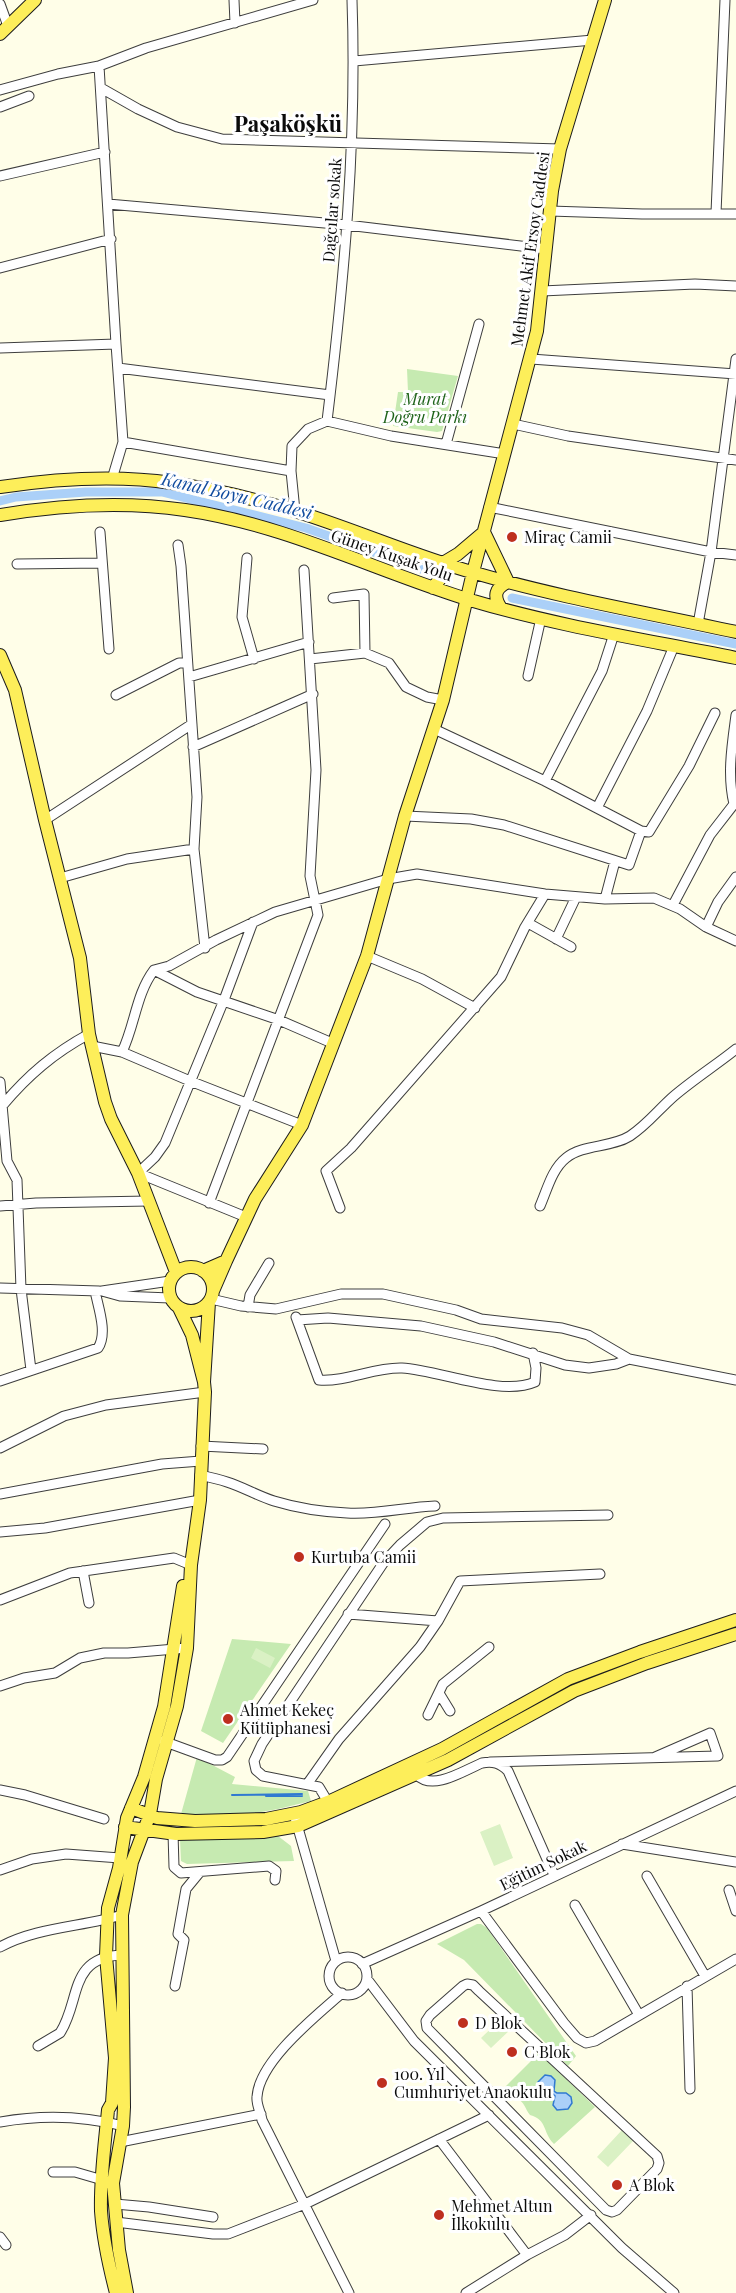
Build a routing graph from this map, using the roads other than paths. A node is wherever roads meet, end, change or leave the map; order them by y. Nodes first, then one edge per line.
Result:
1 (36, 0) edge
2 (234, 0) edge
3 (313, 0) edge
4 (352, 0) edge
5 (604, 0) edge
6 (725, 0) edge
7 (0, 4) edge
8 (235, 23) junction
9 (4, 30) edge
10 (593, 40) junction
11 (354, 61) junction
12 (99, 66) junction
13 (101, 88) junction
14 (0, 90) edge
15 (29, 96) dead end
16 (0, 108) edge
17 (351, 143) junction
18 (560, 149) junction
19 (105, 152) junction
20 (0, 176) edge
21 (108, 204) junction
22 (550, 211) junction
23 (716, 213) junction
24 (736, 214) edge
25 (347, 225) junction
26 (111, 239) junction
27 (546, 249) junction
28 (0, 268) edge
29 (736, 286) edge
30 (542, 291) junction
31 (479, 324) dead end
32 (116, 344) junction
33 (0, 348) edge
34 (531, 359) junction
35 (736, 359) edge
36 (118, 368) junction
37 (735, 374) edge
38 (330, 395) junction
39 (327, 421) junction
40 (513, 424) junction
41 (123, 442) junction
42 (446, 444) junction
43 (505, 454) junction
44 (723, 458) junction
45 (736, 460) edge
46 (291, 471) junction
47 (112, 479) junction
48 (0, 486) edge
49 (489, 507) junction
50 (295, 511) junction
51 (0, 515) edge
52 (100, 532) dead end
53 (484, 532) junction
54 (178, 545) dead end
55 (711, 552) junction
56 (736, 555) edge
57 (247, 558) dead end
58 (442, 562) junction
59 (102, 563) junction
60 (17, 564) dead end
61 (304, 570) dead end
62 (473, 572) junction
63 (508, 582) junction
64 (433, 588) junction
65 (333, 598) dead end
66 (467, 598) junction
67 (501, 608) junction
68 (541, 618) junction
69 (698, 624) junction
70 (736, 632) edge
71 (614, 634) junction
72 (309, 642) junction
73 (674, 646) junction
74 (109, 649) dead end
75 (365, 653) junction
76 (0, 655) edge
77 (254, 658) junction
78 (310, 658) junction
79 (736, 658) edge
80 (187, 663) junction
81 (528, 676) dead end
82 (189, 677) junction
83 (313, 694) junction
84 (116, 695) dead end
85 (443, 700) junction
86 (715, 712) dead end
87 (736, 715) edge
88 (192, 723) junction
89 (735, 726) edge
90 (434, 729) junction
91 (193, 747) junction
92 (545, 781) junction
93 (735, 804) edge
94 (597, 808) junction
95 (405, 816) junction
96 (45, 820) junction
97 (641, 831) junction
98 (194, 849) junction
99 (615, 861) junction
100 (736, 877) edge
101 (60, 878) junction
102 (388, 879) junction
103 (545, 894) junction
104 (576, 897) junction
105 (315, 899) junction
106 (605, 899) junction
107 (673, 905) junction
108 (253, 922) junction
109 (528, 923) junction
110 (706, 927) junction
111 (556, 939) junction
112 (736, 941) edge
113 (571, 946) dead end
114 (205, 948) junction
115 (367, 956) junction
116 (154, 970) junction
117 (224, 1000) junction
118 (475, 1008) junction
119 (279, 1020) junction
120 (91, 1040) junction
121 (332, 1043) junction
122 (736, 1049) edge
123 (122, 1052) junction
124 (190, 1081) junction
125 (0, 1082) edge
126 (246, 1103) junction
127 (2, 1106) junction
128 (302, 1125) junction
129 (4, 1163) edge
130 (138, 1173) junction
131 (148, 1201) junction
132 (210, 1203) junction
133 (18, 1204) junction
134 (0, 1206) edge
135 (540, 1206) dead end
136 (340, 1208) dead end
137 (246, 1217) junction
138 (226, 1262) junction
139 (269, 1263) dead end
140 (203, 1271) junction
141 (173, 1277) junction
142 (0, 1288) edge
143 (21, 1289) junction
144 (98, 1291) junction
145 (211, 1297) junction
146 (170, 1298) junction
147 (292, 1306) junction
148 (248, 1307) junction
149 (179, 1308) junction
150 (297, 1320) junction
151 (533, 1353) junction
152 (629, 1359) junction
153 (31, 1370) junction
154 (736, 1380) edge
155 (0, 1381) edge
156 (204, 1387) junction
157 (201, 1446) junction
158 (0, 1448) edge
159 (263, 1449) dead end
160 (201, 1461) junction
161 (200, 1475) junction
162 (0, 1494) edge
163 (200, 1500) junction
164 (435, 1506) dead end
165 (608, 1515) dead end
166 (385, 1524) dead end
167 (0, 1532) edge
168 (191, 1565) junction
169 (83, 1571) junction
170 (600, 1574) dead end
171 (0, 1600) edge
172 (89, 1604) dead end
173 (348, 1614) junction
174 (736, 1620) edge
175 (438, 1621) junction
176 (736, 1634) edge
177 (489, 1647) dead end
178 (187, 1648) junction
179 (173, 1650) junction
180 (0, 1686) edge
181 (439, 1694) junction
182 (450, 1711) dead end
183 (428, 1715) dead end
184 (161, 1741) junction
185 (655, 1757) junction
186 (490, 1762) junction
187 (417, 1775) junction
188 (308, 1783) junction
189 (0, 1790) edge
190 (736, 1791) edge
191 (328, 1802) junction
192 (131, 1808) junction
193 (150, 1814) junction
194 (294, 1814) junction
195 (104, 1819) dead end
196 (298, 1826) junction
197 (125, 1827) junction
198 (145, 1831) junction
199 (174, 1833) junction
200 (622, 1844) junction
201 (120, 1858) junction
202 (736, 1862) edge
203 (0, 1870) edge
204 (200, 1872) junction
205 (554, 1875) junction
206 (647, 1876) dead end
207 (275, 1880) dead end
208 (729, 1890) dead end
209 (575, 1905) dead end
210 (481, 1911) junction
211 (736, 1911) edge
212 (122, 1915) junction
213 (108, 1919) junction
214 (329, 1935) junction
215 (0, 1947) edge
216 (122, 1955) junction
217 (106, 1956) junction
218 (347, 1957) junction
219 (736, 1959) edge
220 (336, 1962) junction
221 (365, 1970) junction
222 (705, 1976) junction
223 (175, 1986) dead end
224 (687, 1986) junction
225 (333, 1987) junction
226 (360, 1990) junction
227 (342, 1994) junction
228 (384, 2001) junction
229 (325, 2009) junction
230 (639, 2015) junction
231 (38, 2046) dead end
232 (690, 2089) dead end
233 (261, 2114) junction
234 (489, 2115) junction
235 (0, 2122) edge
236 (107, 2122) junction
237 (520, 2123) junction
238 (123, 2126) junction
239 (508, 2133) junction
240 (439, 2139) junction
241 (120, 2142) junction
242 (53, 2172) dead end
243 (107, 2181) junction
244 (115, 2204) junction
245 (305, 2204) junction
246 (591, 2215) junction
247 (213, 2217) dead end
248 (116, 2222) junction
249 (527, 2255) junction
250 (116, 2293) edge
251 (127, 2293) edge
252 (349, 2293) edge
253 (466, 2293) edge
254 (674, 2293) edge

1 - 9 main road
2 - 8 street
3 - 8 street
4 - 11 street, Dağcılar sokak
5 - 10 main road, Mehmet Akif Ersoy Caddesi
6 - 23 street
7 - 9 street
8 - 12 street
10 - 11 street
10 - 18 main road, Mehmet Akif Ersoy Caddesi
11 - 17 street, Dağcılar sokak
12 - 13 street
12 - 14 street
13 - 17 street
13 - 19 street
15 - 16 street
17 - 18 street
17 - 25 street, Dağcılar sokak
18 - 22 main road, Mehmet Akif Ersoy Caddesi
19 - 20 street
19 - 21 street
21 - 25 street
21 - 26 street
22 - 23 street
22 - 27 main road, Mehmet Akif Ersoy Caddesi
23 - 24 street
25 - 27 street
25 - 38 street, Dağcılar sokak
26 - 28 street
26 - 32 street
27 - 30 main road, Mehmet Akif Ersoy Caddesi
29 - 30 street
30 - 34 main road, Mehmet Akif Ersoy Caddesi
31 - 42 street
32 - 33 street
32 - 36 street
34 - 37 street
34 - 40 main road, Mehmet Akif Ersoy Caddesi
35 - 37 street
36 - 38 street
36 - 41 street
37 - 44 street
38 - 39 street, Dağcılar sokak
39 - 42 street
39 - 46 street
40 - 43 main road, Mehmet Akif Ersoy Caddesi
40 - 44 street
41 - 46 street
41 - 47 street
42 - 43 street
43 - 49 main road, Mehmet Akif Ersoy Caddesi
44 - 45 street
44 - 55 street
46 - 50 street
47 - 48 main road, Güney Kuşak Yolu
47 - 50 main road, Güney Kuşak Yolu
49 - 53 main road, Mehmet Akif Ersoy Caddesi
49 - 55 street
50 - 58 main road, Güney Kuşak Yolu
51 - 64 main road, Güney Kuşak Yolu
52 - 59 street
53 - 58 main road
53 - 62 main road, Mehmet Akif Ersoy Caddesi
53 - 63 main road
54 - 80 street
55 - 56 street
55 - 69 street
57 - 77 street
58 - 62 main road, Güney Kuşak Yolu
58 - 64 main road
59 - 60 street
59 - 74 street
61 - 72 street
62 - 63 main road, Güney Kuşak Yolu
62 - 66 main road, Mehmet Akif Ersoy Caddesi
63 - 67 main road
63 - 69 main road, Güney Kuşak Yolu
64 - 66 main road, Güney Kuşak Yolu
65 - 75 street
66 - 67 main road, Güney Kuşak Yolu
66 - 85 main road, Mehmet Akif Ersoy Caddesi
67 - 68 main road, Güney Kuşak Yolu
68 - 71 main road, Güney Kuşak Yolu
68 - 81 street
69 - 70 main road, Güney Kuşak Yolu
71 - 73 main road, Güney Kuşak Yolu
71 - 92 street
72 - 77 street
72 - 78 street
73 - 79 main road, Güney Kuşak Yolu
73 - 94 street
75 - 78 street
75 - 85 street
76 - 96 main road
77 - 82 street
78 - 83 street
80 - 82 street
80 - 84 street
82 - 88 street
83 - 91 street
83 - 105 street
85 - 90 main road, Mehmet Akif Ersoy Caddesi
86 - 97 street
87 - 89 street
88 - 91 street
88 - 96 street
89 - 93 street
90 - 92 street
90 - 95 main road, Mehmet Akif Ersoy Caddesi
91 - 98 street
92 - 94 street
93 - 107 street
94 - 97 street
95 - 99 street
95 - 102 main road, Mehmet Akif Ersoy Caddesi
96 - 101 main road
97 - 99 street
98 - 101 street
98 - 114 street
99 - 106 street
100 - 110 street
101 - 120 main road
102 - 103 street
102 - 105 street
102 - 115 main road, Mehmet Akif Ersoy Caddesi
103 - 104 street
103 - 109 street
104 - 106 street
104 - 111 street
105 - 108 street
105 - 119 street
106 - 107 street
107 - 110 street
108 - 114 street
108 - 117 street
109 - 111 street
109 - 118 street
110 - 112 street
111 - 113 street
114 - 116 street
115 - 118 street
115 - 121 main road, Mehmet Akif Ersoy Caddesi
116 - 117 street
116 - 123 street
117 - 119 street
117 - 124 street
118 - 136 street
119 - 121 street
119 - 126 street
120 - 123 street
120 - 127 street
120 - 130 main road
121 - 128 main road, Mehmet Akif Ersoy Caddesi
122 - 135 street
123 - 124 street
124 - 126 street
124 - 130 street
125 - 127 street
126 - 128 street
126 - 132 street
127 - 129 street
128 - 137 main road, Mehmet Akif Ersoy Caddesi
129 - 133 street
130 - 131 main road
130 - 132 street
131 - 133 street
131 - 141 main road
132 - 137 street
133 - 134 street
133 - 143 street
137 - 138 main road, Mehmet Akif Ersoy Caddesi
138 - 140 main road
138 - 145 main road, Mehmet Akif Ersoy Caddesi
139 - 148 street
140 - 141 main road
140 - 145 main road
141 - 144 street
141 - 146 main road
142 - 143 street
143 - 144 street
143 - 153 street
144 - 146 street
144 - 153 street
145 - 148 street
145 - 149 main road
145 - 156 main road
146 - 149 main road
147 - 148 street
147 - 150 street
147 - 152 street
149 - 156 main road
150 - 151 street
150 - 151 street
151 - 152 street
152 - 154 street
153 - 155 street
156 - 157 main road
156 - 158 street
157 - 159 street
157 - 160 main road
160 - 161 main road
160 - 162 street
161 - 163 main road
161 - 164 street
163 - 167 street
163 - 168 main road
165 - 173 street
166 - 184 street
168 - 169 street
168 - 178 main road
168 - 179 main road
169 - 171 street
169 - 172 street
170 - 175 street
173 - 175 street
173 - 188 street
174 - 191 main road
175 - 188 street
176 - 187 main road
177 - 181 street
178 - 179 street
178 - 184 main road
179 - 180 street
179 - 184 main road
181 - 182 street
181 - 183 street
184 - 192 main road
184 - 193 main road
185 - 185 street
185 - 186 street
186 - 187 street
186 - 205 street
187 - 196 main road
188 - 191 street
189 - 195 street
190 - 200 street, Eğitim Sokak
191 - 194 main road
192 - 193 main road
192 - 197 main road
193 - 194 main road
193 - 198 main road
194 - 196 street
196 - 199 main road
196 - 214 street
197 - 198 main road
197 - 201 main road
198 - 199 main road
198 - 212 main road
199 - 204 street
200 - 202 street
200 - 205 street, Eğitim Sokak
201 - 203 street
201 - 213 main road
204 - 207 street
204 - 223 street
205 - 210 street, Eğitim Sokak
206 - 222 street
208 - 211 street
209 - 230 street
210 - 221 street, Eğitim Sokak
210 - 230 street
212 - 213 street
212 - 216 main road
213 - 215 street
213 - 217 main road
214 - 218 street
214 - 220 street
216 - 217 street
216 - 238 main road
217 - 231 street
217 - 236 main road
218 - 220 street
218 - 221 street
219 - 222 street
220 - 225 street
221 - 226 street
221 - 228 street
222 - 224 street
224 - 230 street
224 - 232 street
225 - 227 street
225 - 229 street
226 - 227 street
226 - 228 street
227 - 229 street
228 - 234 street
229 - 233 street
233 - 241 street
233 - 245 street
234 - 239 street
234 - 240 street
235 - 236 street
236 - 238 street
236 - 243 main road
237 - 237 street
237 - 239 street
238 - 241 main road
239 - 246 street
240 - 245 street
240 - 249 street
241 - 243 main road
242 - 243 street
243 - 244 main road
243 - 250 main road
244 - 247 street
244 - 248 main road
245 - 248 street
245 - 252 street
246 - 249 street
246 - 254 street
248 - 251 main road
249 - 253 street

